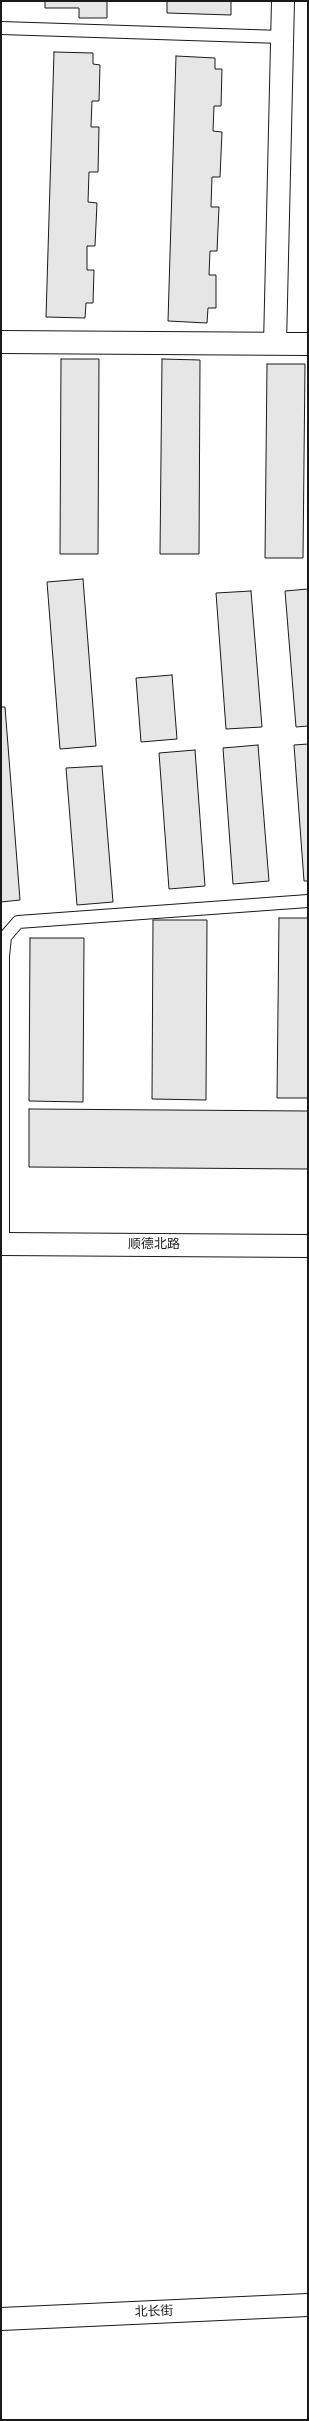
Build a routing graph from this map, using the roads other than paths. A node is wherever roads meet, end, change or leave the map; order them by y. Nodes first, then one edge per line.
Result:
1 (283, 1) edge
2 (1, 28) edge
3 (282, 37) junction
4 (1, 342) edge
5 (275, 344) junction
6 (308, 344) edge
7 (308, 901) edge
8 (2, 1244) edge
9 (308, 1246) edge
10 (308, 2305) edge
11 (1, 2319) edge

1 - 3 street
2 - 3 lane
3 - 5 street
4 - 5 street
5 - 6 street
7 - 8 lane
8 - 9 street, 顺德北路
10 - 11 street, 北长街

